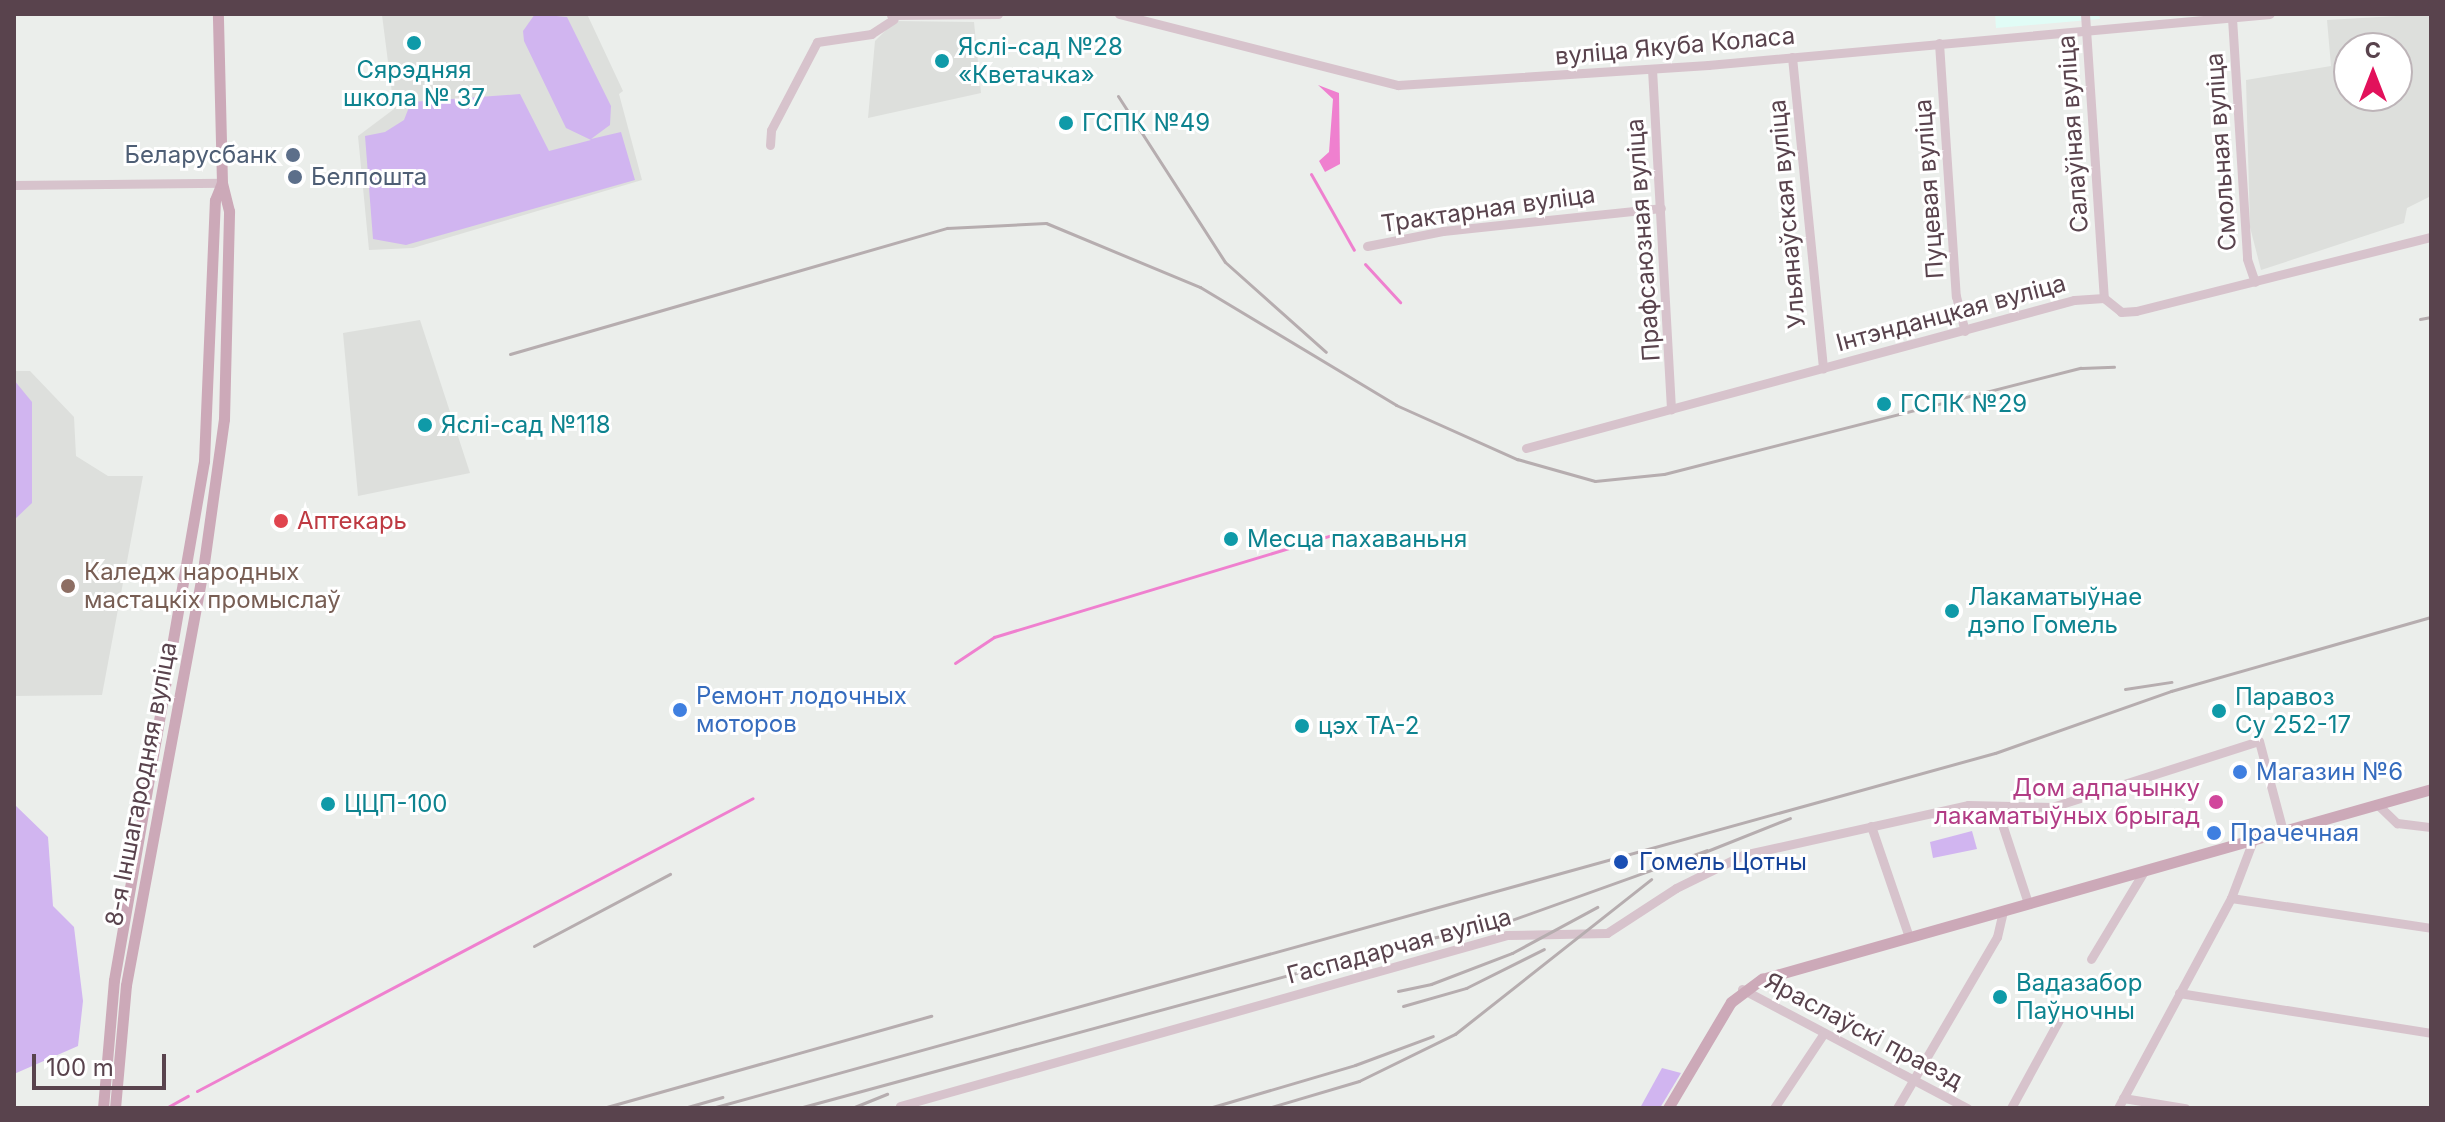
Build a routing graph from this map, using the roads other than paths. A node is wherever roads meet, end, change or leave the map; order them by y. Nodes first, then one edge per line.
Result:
1 (218, 14) edge
2 (998, 14) edge
3 (1119, 14) edge
4 (1155, 14) edge
5 (2085, 14) edge
6 (2270, 14) edge
7 (891, 16) edge
8 (1138, 18) junction
9 (2232, 18) junction
10 (2086, 28) junction
11 (1939, 43) junction
12 (1792, 57) junction
13 (1652, 69) junction
14 (770, 145) dead end
15 (222, 183) junction
16 (14, 185) edge
17 (1661, 208) junction
18 (2431, 237) edge
19 (1367, 246) dead end
20 (2255, 282) junction
21 (2104, 298) junction
22 (1965, 331) junction
23 (1823, 368) junction
24 (226, 381) junction
25 (210, 382) junction
26 (1671, 409) junction
27 (1526, 448) dead end
28 (153, 749) junction
29 (169, 751) junction
30 (2431, 789) edge
31 (2377, 804) junction
32 (2005, 808) junction
33 (1871, 826) junction
34 (2431, 827) edge
35 (2283, 831) junction
36 (2253, 840) junction
37 (2144, 871) junction
38 (2231, 898) junction
39 (2028, 903) junction
40 (2003, 911) junction
41 (138, 918) junction
42 (124, 919) junction
43 (2431, 928) edge
44 (1909, 937) junction
45 (2091, 959) dead end
46 (1742, 989) junction
47 (2179, 993) junction
48 (2059, 1020) dead end
49 (1824, 1033) junction
50 (2431, 1033) edge
51 (112, 1064) junction
52 (1913, 1080) junction
53 (2120, 1103) edge
54 (900, 1106) dead end
55 (103, 1108) edge
56 (115, 1108) edge
57 (1668, 1108) edge
58 (1774, 1108) edge
59 (1897, 1108) edge
60 (1967, 1108) edge
61 (2011, 1108) edge
62 (2185, 1108) edge

1 - 15 main road, 8-я Іншагародняя вуліца
2 - 7 street
3 - 8 street, вуліца Якуба Коласа
4 - 8 street
5 - 10 street, Салаўіная вуліца
6 - 9 street, вуліца Якуба Коласа
7 - 14 street
8 - 13 street, вуліца Якуба Коласа
9 - 10 street, вуліца Якуба Коласа
9 - 20 street, Смольная вуліца
10 - 11 street, вуліца Якуба Коласа
10 - 21 street, Салаўіная вуліца
11 - 12 street, вуліца Якуба Коласа
11 - 22 street, Пуцевая вуліца
12 - 13 street, вуліца Якуба Коласа
12 - 23 street, Ульянаўская вуліца
13 - 17 street, Прафсаюзная вуліца
15 - 16 street
15 - 24 main road, 8-я Іншагародняя вуліца
15 - 25 main road, 8-я Іншагародняя вуліца
17 - 19 street, Трактарная вуліца
17 - 26 street, Прафсаюзная вуліца
18 - 20 street, Інтэнданцкая вуліца
20 - 21 street, Інтэнданцкая вуліца
21 - 22 street, Інтэнданцкая вуліца
22 - 23 street, Інтэнданцкая вуліца
23 - 26 street, Інтэнданцкая вуліца
24 - 25 main road
24 - 29 main road, 8-я Іншагародняя вуліца
25 - 28 main road, 8-я Іншагародняя вуліца
26 - 27 street, Інтэнданцкая вуліца
28 - 29 main road
28 - 42 main road, 8-я Іншагародняя вуліца
29 - 41 main road, 8-я Іншагародняя вуліца
30 - 31 main road
31 - 34 street
31 - 35 main road
32 - 33 street, Гаспадарчая вуліца
32 - 35 street, Гаспадарчая вуліца
32 - 39 street
33 - 44 street
33 - 54 street, Гаспадарчая вуліца
35 - 36 main road
36 - 37 main road
36 - 38 street
37 - 39 main road
37 - 45 street
38 - 43 street
38 - 47 street
39 - 40 main road
40 - 44 main road
40 - 52 street
41 - 42 main road
41 - 51 main road, 8-я Іншагародняя вуліца
42 - 51 main road, 8-я Іншагародняя вуліца
44 - 46 main road
46 - 49 street, Яраслаўскі праезд
46 - 57 main road
47 - 50 street
47 - 53 street
48 - 61 street
49 - 52 street, Яраслаўскі праезд
49 - 58 street
51 - 55 main road, 8-я Іншагародняя вуліца
51 - 56 main road, 8-я Іншагародняя вуліца
52 - 59 street
52 - 60 street, Яраслаўскі праезд
53 - 62 street

